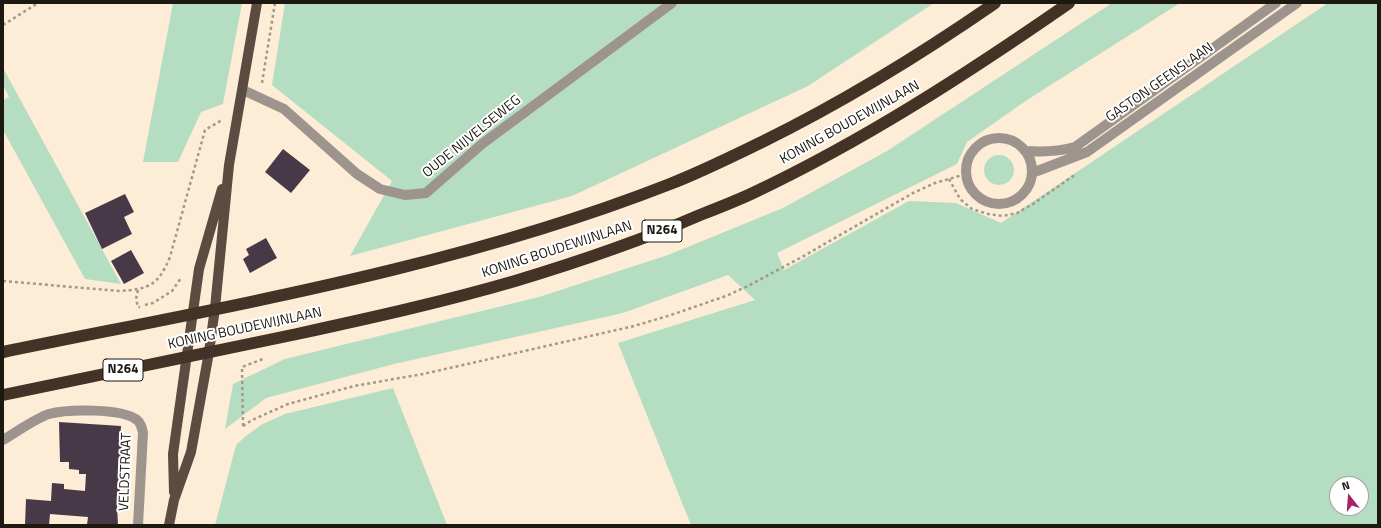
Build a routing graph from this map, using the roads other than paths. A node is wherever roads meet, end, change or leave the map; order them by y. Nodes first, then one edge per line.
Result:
1 (257, 3) edge
2 (672, 3) edge
3 (995, 3) edge
4 (1070, 3) edge
5 (1276, 3) edge
6 (1297, 3) edge
7 (243, 90) junction
8 (1026, 151) junction
9 (230, 165) junction
10 (1032, 173) junction
11 (215, 308) junction
12 (193, 313) junction
13 (3, 352) edge
14 (210, 352) junction
15 (187, 357) junction
16 (3, 395) edge
17 (3, 440) edge
18 (174, 500) junction
19 (138, 525) edge
20 (170, 525) edge

1 - 7 main road
2 - 7 street, OUDE NIJVELSEWEG
3 - 11 highway, KONING BOUDEWIJNLAAN
4 - 14 highway, KONING BOUDEWIJNLAAN / N264
5 - 8 street, GASTON GEENSLAAN
6 - 10 street, GASTON GEENSLAAN
7 - 9 main road
8 - 10 street
8 - 10 street
9 - 11 main road
9 - 12 main road
11 - 12 highway, KONING BOUDEWIJNLAAN
11 - 14 main road
12 - 13 highway, KONING BOUDEWIJNLAAN
12 - 15 main road
14 - 15 highway, KONING BOUDEWIJNLAAN / N264
14 - 18 main road
15 - 16 highway, KONING BOUDEWIJNLAAN / N264
15 - 18 main road
17 - 19 street, VELDSTRAAT
18 - 20 main road

